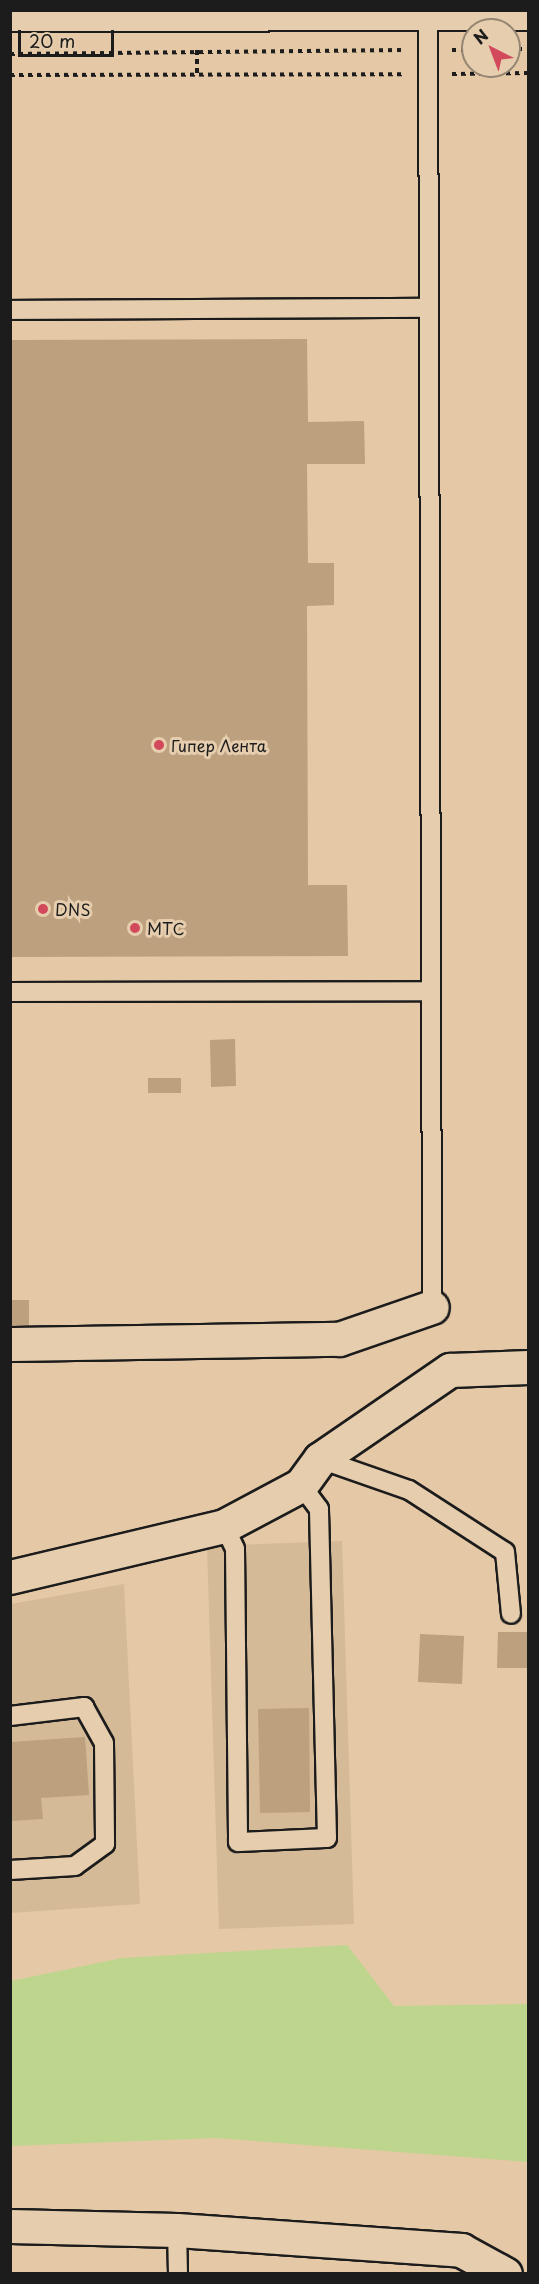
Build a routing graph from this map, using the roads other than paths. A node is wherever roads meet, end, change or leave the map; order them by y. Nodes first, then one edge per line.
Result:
1 (160, 12) edge
2 (239, 12) edge
3 (428, 13) junction
4 (528, 13) edge
5 (10, 14) edge
6 (428, 308) junction
7 (10, 310) edge
8 (429, 991) junction
9 (10, 992) edge
10 (432, 1307) joint
11 (10, 1344) edge
12 (528, 1367) edge
13 (320, 1459) junction
14 (301, 1485) junction
15 (224, 1526) junction
16 (10, 1577) edge
17 (511, 1614) dead end
18 (10, 1716) edge
19 (10, 1870) edge
20 (10, 2226) edge
21 (177, 2230) junction
22 (178, 2274) edge
23 (505, 2274) edge

1 - 2 street
1 - 5 street
2 - 3 street
3 - 4 street
3 - 6 lane
6 - 7 lane
6 - 8 lane
8 - 9 lane
8 - 10 lane
10 - 11 street
12 - 13 street
13 - 14 street
13 - 17 lane
14 - 15 street
14 - 15 lane
15 - 16 street
18 - 19 lane
20 - 21 street
21 - 22 lane
21 - 23 street

